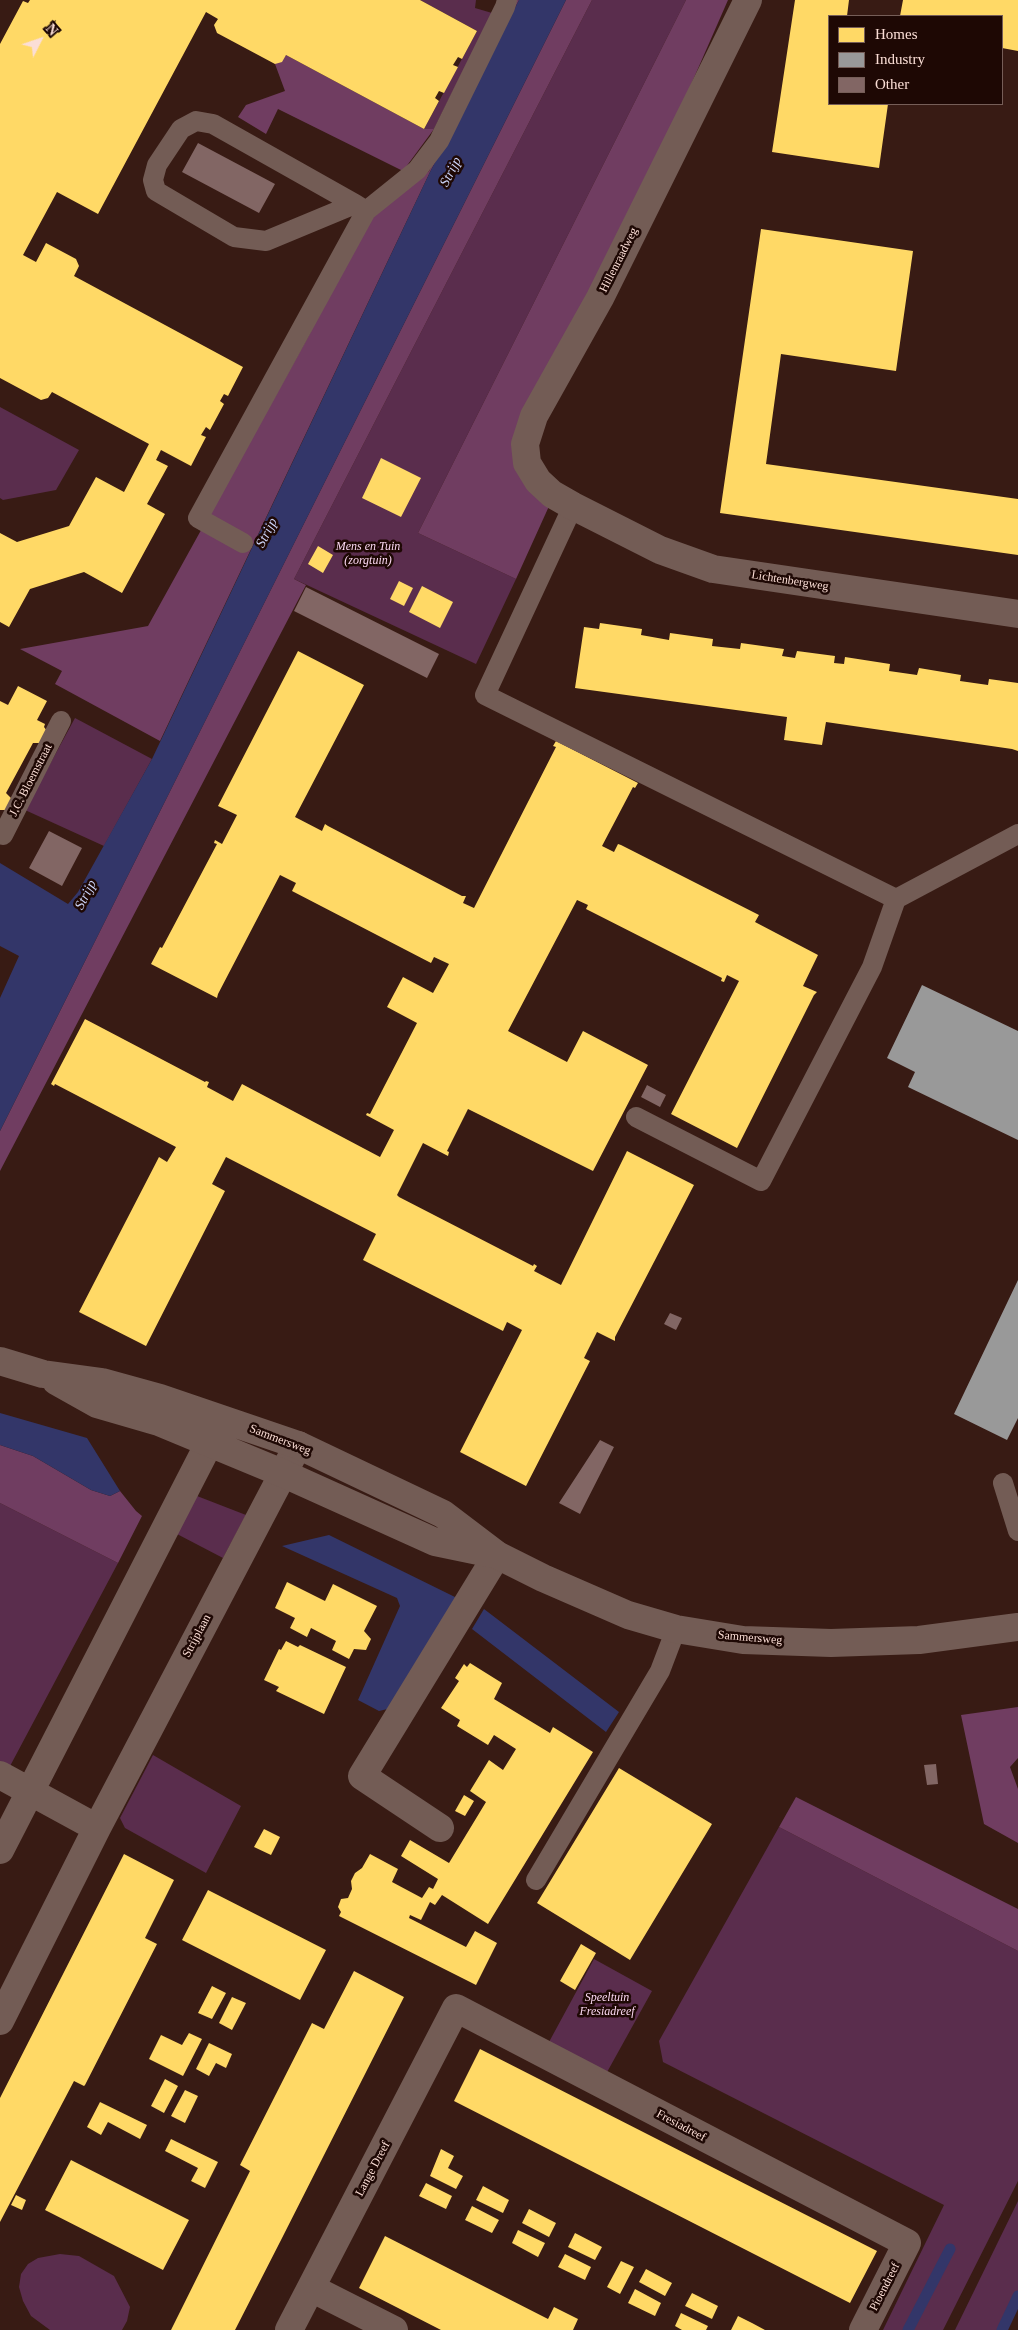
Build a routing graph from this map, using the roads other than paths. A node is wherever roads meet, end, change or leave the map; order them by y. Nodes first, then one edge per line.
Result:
1 (507, 0) edge
2 (748, 0) edge
3 (360, 208) junction
4 (573, 506) junction
5 (242, 543) dead end
6 (1018, 614) edge
7 (61, 721) dead end
8 (0, 834) edge
9 (1018, 834) edge
10 (896, 899) junction
11 (636, 1117) dead end
12 (0, 1361) edge
13 (43, 1374) junction
14 (222, 1418) junction
15 (208, 1442) junction
16 (298, 1444) junction
17 (282, 1472) junction
18 (1003, 1483) dead end
19 (1018, 1531) edge
20 (497, 1555) junction
21 (1018, 1627) edge
22 (676, 1629) junction
23 (0, 1775) edge
24 (30, 1791) junction
25 (98, 1828) junction
26 (440, 1828) dead end
27 (0, 1850) edge
28 (536, 1880) dead end
29 (456, 2008) joint
30 (0, 2021) edge
31 (907, 2244) joint
32 (311, 2288) junction
33 (289, 2330) edge
34 (394, 2330) edge
35 (863, 2330) edge

1 - 3 lane
2 - 4 street, Hillenraadweg
3 - 3 lane
3 - 5 lane
4 - 6 street, Lichtenbergweg
4 - 10 lane
7 - 8 lane, J.C. Bloemstraat
9 - 10 lane
10 - 11 lane
12 - 13 street, Sammersweg
13 - 14 street, Sammersweg
13 - 15 street, Sammersweg
14 - 15 street
14 - 16 street, Sammersweg
15 - 17 street, Sammersweg
15 - 24 street
16 - 17 street, Strijplaan
16 - 20 street, Sammersweg
17 - 20 street, Sammersweg
17 - 25 street, Strijplaan
18 - 19 lane
20 - 22 street, Sammersweg
20 - 26 street
21 - 22 street, Sammersweg
22 - 28 lane
23 - 24 street
24 - 25 street
24 - 27 street
25 - 30 street, Strijplaan
29 - 31 street, Fresiadreef
29 - 32 street, Lange Dreef
31 - 35 street, Pioendreef
32 - 33 street, Lange Dreef
32 - 34 street

